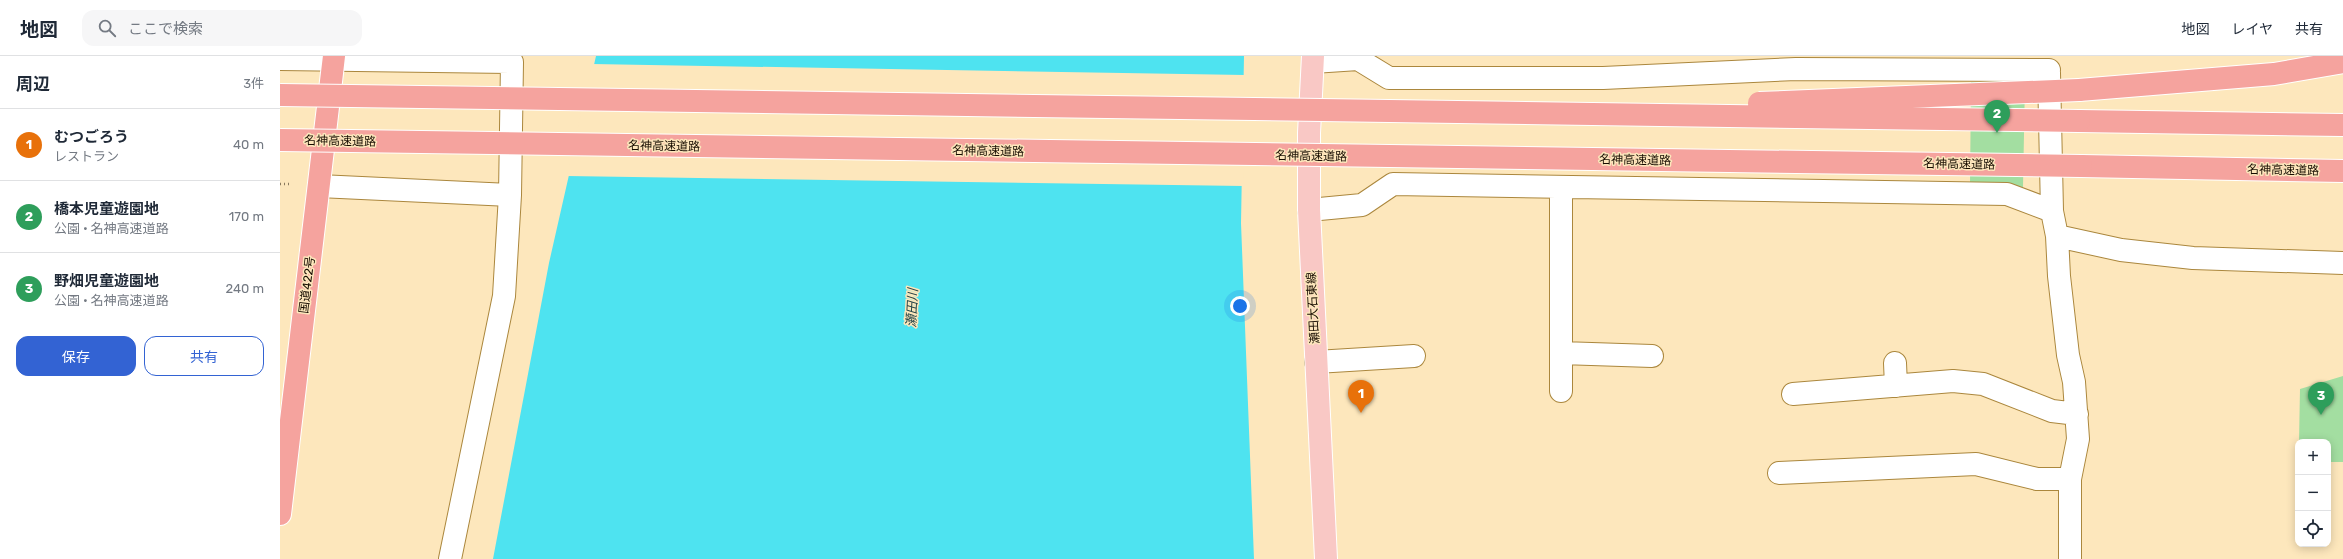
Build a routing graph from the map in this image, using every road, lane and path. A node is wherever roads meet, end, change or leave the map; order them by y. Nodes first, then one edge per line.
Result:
1 (334, 58) edge
2 (280, 59) edge
3 (1313, 59) edge
4 (2343, 62) edge
5 (2051, 63) edge
6 (280, 95) edge
7 (1496, 114) junction
8 (2343, 125) edge
9 (280, 140) edge
10 (2343, 170) edge
11 (319, 186) junction
12 (1562, 187) junction
13 (510, 195) junction
14 (1309, 210) junction
15 (2052, 210) junction
16 (2057, 236) junction
17 (2343, 263) edge
18 (1560, 353) junction
19 (1414, 356) dead end
20 (1652, 356) dead end
21 (1316, 362) junction
22 (1895, 362) dead end
23 (1896, 386) junction
24 (1803, 387) dead end
25 (1560, 391) dead end
26 (2076, 414) junction
27 (1780, 473) dead end
28 (2070, 478) junction
29 (280, 514) edge
30 (450, 559) edge
31 (1326, 559) edge
32 (2070, 559) edge

1 - 2 street
1 - 11 highway, 国道422号
1 - 13 street
3 - 5 street
3 - 14 main road, 瀬田大石東線
4 - 7 highway, bridge
5 - 15 street
6 - 7 highway, bridge
7 - 8 highway, bridge
9 - 10 highway, 名神高速道路, bridge
11 - 13 street
11 - 29 highway, 国道422号
12 - 14 street
12 - 15 street
12 - 18 street
13 - 30 street
14 - 21 main road, 瀬田大石東線
15 - 16 street
16 - 17 street
16 - 26 street
18 - 20 street
18 - 25 street
19 - 21 street
21 - 31 main road, 瀬田大石東線
22 - 23 street
23 - 24 street
23 - 26 street
26 - 28 street
27 - 28 street
28 - 32 street

